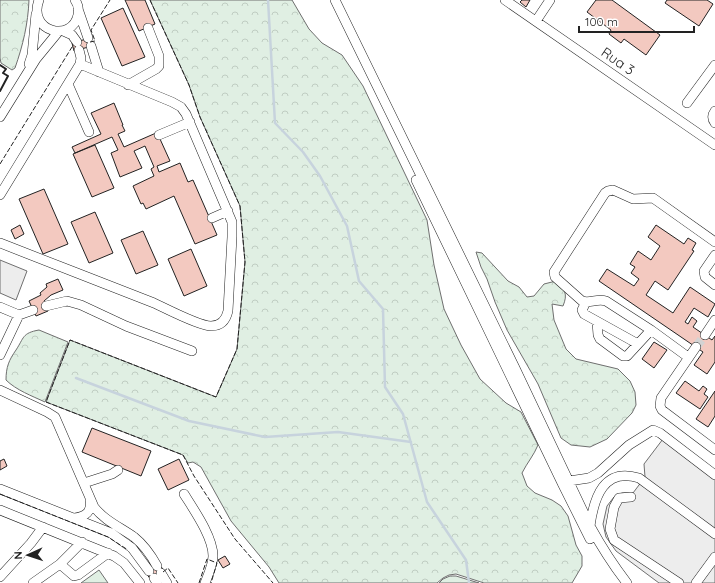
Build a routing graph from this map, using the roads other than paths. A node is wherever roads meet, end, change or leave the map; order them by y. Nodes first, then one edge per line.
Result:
1 (39, 0) edge
2 (329, 0) edge
3 (335, 0) edge
4 (505, 0) edge
5 (550, 0) edge
6 (77, 3) edge
7 (36, 13) junction
8 (536, 21) junction
9 (148, 28) dead end
10 (61, 31) junction
11 (80, 64) junction
12 (715, 65) edge
13 (99, 72) junction
14 (26, 73) junction
15 (68, 84) junction
16 (128, 85) junction
17 (687, 103) dead end
18 (715, 111) edge
19 (0, 117) edge
20 (190, 122) junction
21 (715, 123) edge
22 (89, 132) dead end
23 (159, 135) dead end
24 (715, 145) edge
25 (0, 195) edge
26 (228, 211) junction
27 (212, 218) dead end
28 (715, 242) edge
29 (0, 243) edge
30 (715, 254) edge
31 (715, 284) edge
32 (586, 302) junction
33 (46, 306) dead end
34 (0, 307) edge
35 (33, 310) dead end
36 (19, 315) junction
37 (715, 320) edge
38 (597, 322) junction
39 (651, 330) junction
40 (705, 335) tunnel mouth
41 (638, 344) junction
42 (696, 347) tunnel mouth
43 (192, 351) dead end
44 (0, 355) edge
45 (688, 357) junction
46 (0, 390) edge
47 (715, 450) edge
48 (118, 470) dead end
49 (715, 476) edge
50 (84, 483) junction
51 (566, 483) junction
52 (0, 489) edge
53 (88, 492) junction
54 (184, 494) dead end
55 (631, 497) dead end
56 (0, 510) edge
57 (75, 518) junction
58 (590, 526) junction
59 (43, 527) junction
60 (715, 534) edge
61 (82, 542) junction
62 (108, 553) junction
63 (715, 557) edge
64 (60, 564) junction
65 (156, 574) edge
66 (0, 577) edge
67 (139, 580) edge
68 (33, 583) edge
69 (167, 583) edge
70 (205, 583) edge
71 (619, 583) edge
72 (627, 583) edge
73 (679, 583) edge
74 (696, 583) edge

1 - 7 street
2 - 51 street
3 - 51 street
4 - 8 street, Rua 3
5 - 8 street
6 - 10 street
6 - 13 street
7 - 10 street
7 - 14 street
8 - 24 street, Rua 3
9 - 16 street
10 - 11 street
10 - 14 street
11 - 13 street
11 - 15 street
12 - 17 street
13 - 16 street
14 - 19 street
15 - 22 street
15 - 25 street
16 - 20 street
18 - 21 street
20 - 23 street
20 - 26 street
26 - 27 street
26 - 29 street
28 - 32 street
30 - 31 street
32 - 38 street
32 - 39 street
33 - 43 street
34 - 36 street
35 - 36 street
36 - 44 street
37 - 40 street
38 - 41 street
38 - 41 street
39 - 41 street
39 - 45 street
42 - 45 street
45 - 47 street
46 - 50 street
48 - 50 street
49 - 51 street
50 - 53 street
51 - 58 street
51 - 71 street
52 - 57 street
53 - 57 street
53 - 65 street
54 - 70 street
55 - 73 street
56 - 59 street
57 - 65 street
58 - 60 street
58 - 72 street
59 - 61 street
59 - 66 street
61 - 62 street
61 - 64 street
62 - 64 street
62 - 67 street
63 - 74 street
64 - 68 street
65 - 69 street

